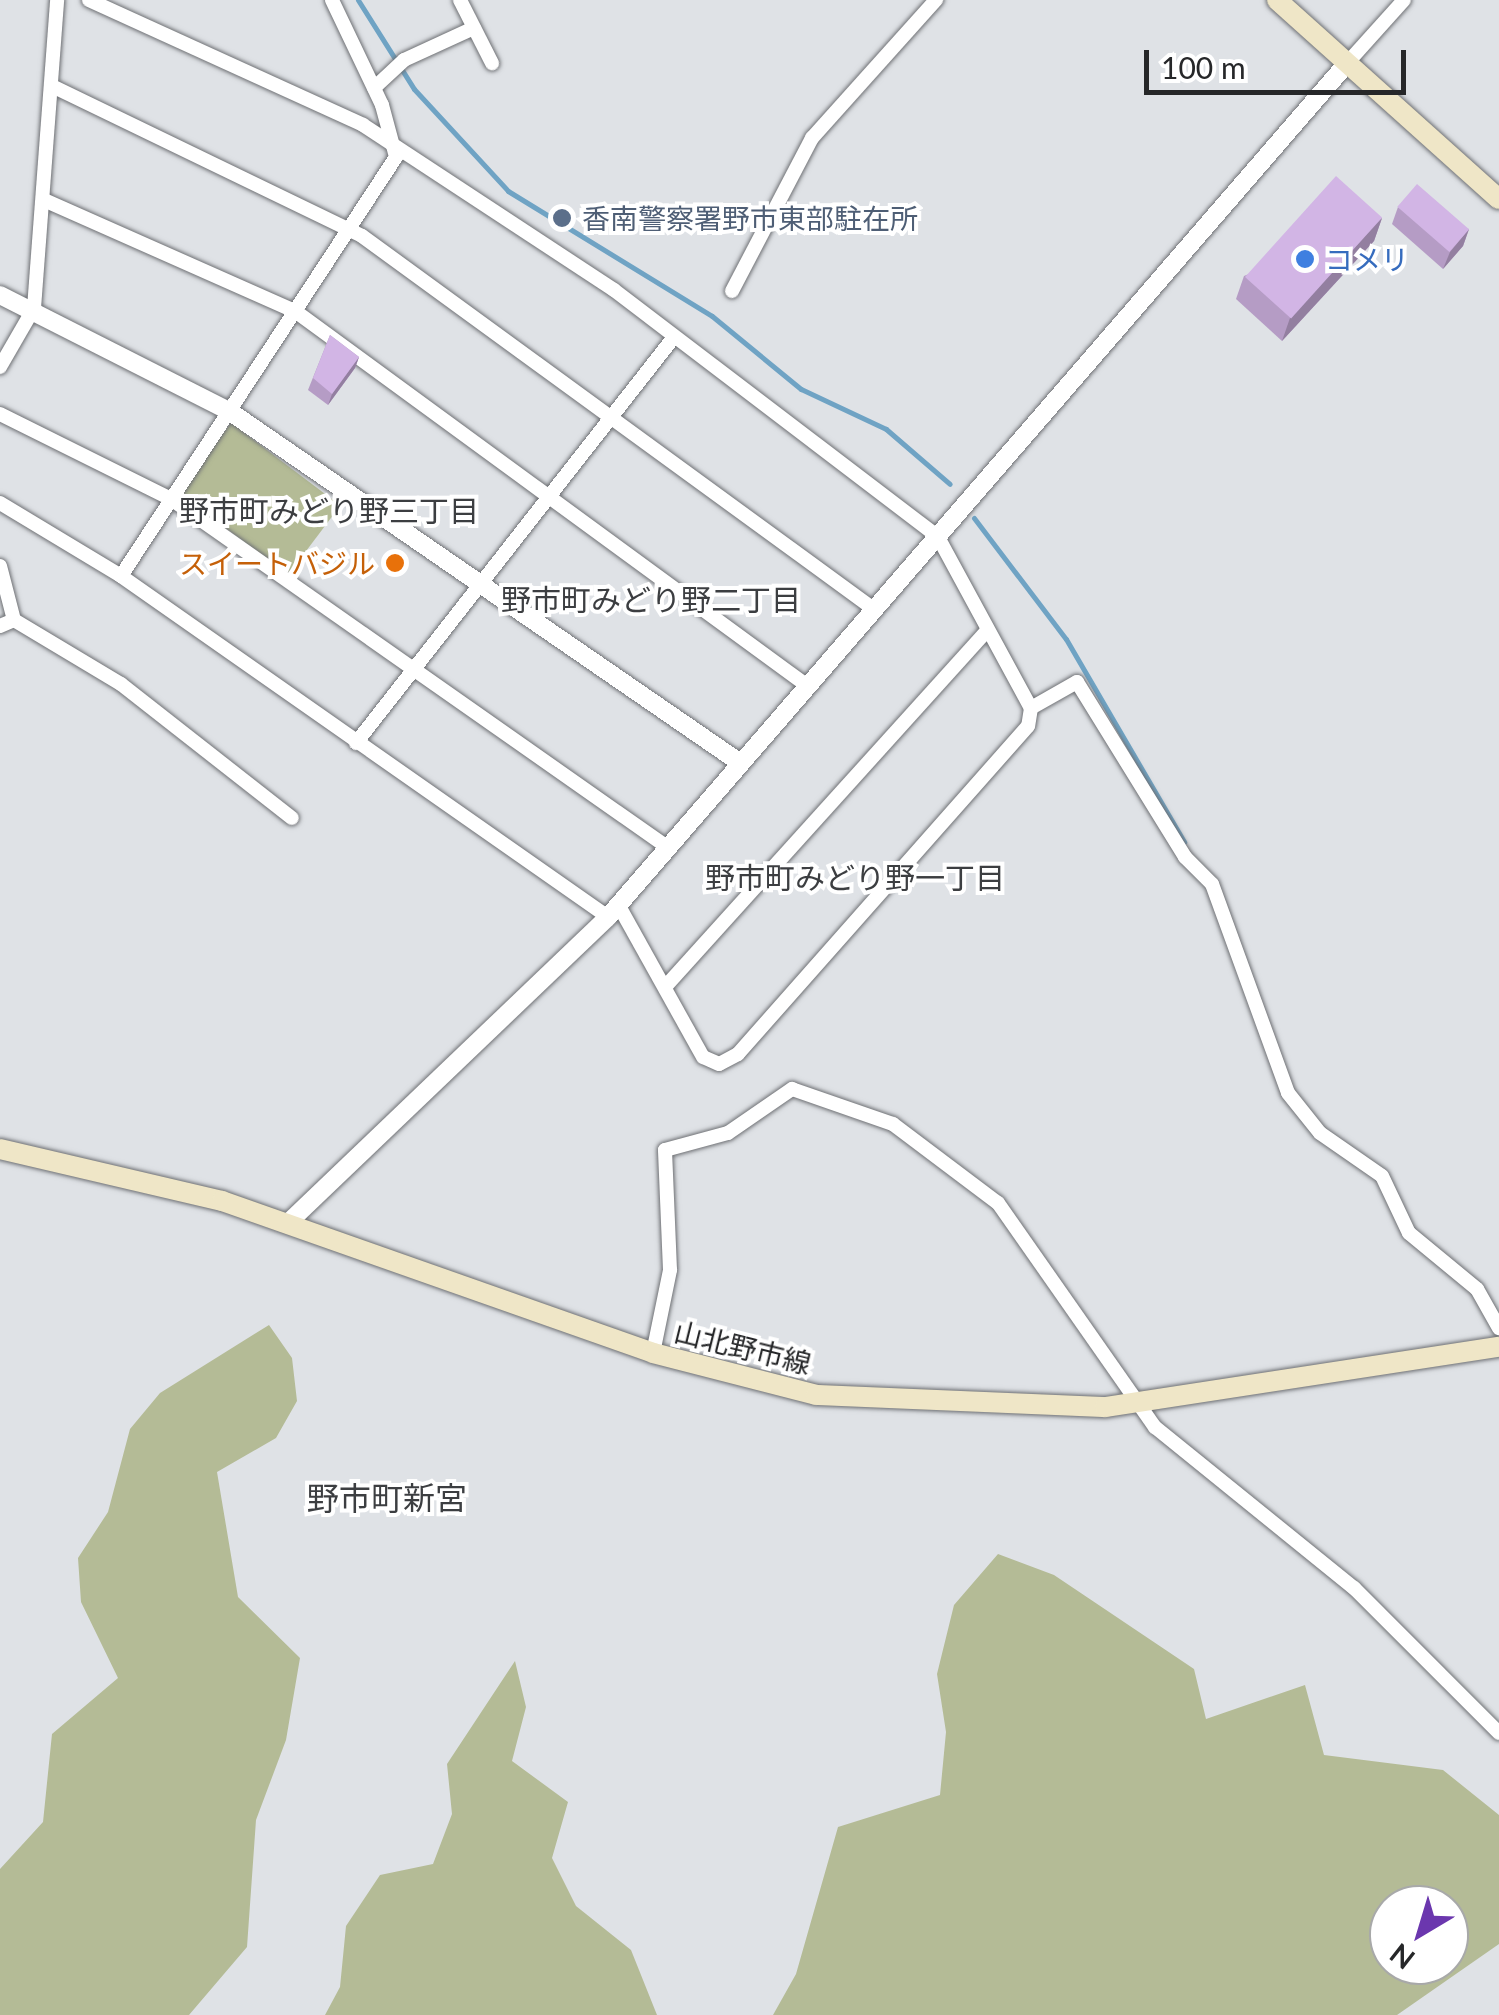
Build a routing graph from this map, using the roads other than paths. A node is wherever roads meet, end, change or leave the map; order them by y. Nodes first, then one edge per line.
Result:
1 (57, 0) edge
2 (89, 0) edge
3 (332, 0) edge
4 (460, 0) edge
5 (936, 0) edge
6 (1278, 0) edge
7 (1404, 0) edge
8 (474, 28) junction
9 (1349, 61) junction
10 (492, 63) dead end
11 (52, 86) junction
12 (374, 88) junction
13 (396, 153) junction
14 (1499, 199) edge
15 (44, 200) junction
16 (348, 230) junction
17 (732, 291) dead end
18 (0, 294) edge
19 (34, 308) junction
20 (295, 311) junction
21 (674, 336) junction
22 (0, 366) edge
23 (229, 411) junction
24 (0, 414) edge
25 (610, 418) junction
26 (550, 496) junction
27 (171, 499) junction
28 (0, 503) edge
29 (938, 537) junction
30 (0, 566) edge
31 (121, 576) junction
32 (482, 582) junction
33 (2, 587) edge
34 (874, 610) junction
35 (7, 623) edge
36 (987, 631) junction
37 (415, 670) junction
38 (808, 687) junction
39 (1030, 708) junction
40 (356, 743) junction
41 (740, 762) junction
42 (292, 818) dead end
43 (667, 847) junction
44 (613, 911) junction
45 (664, 987) junction
46 (0, 1149) edge
47 (289, 1222) junction
48 (1499, 1328) edge
49 (1499, 1347) edge
50 (653, 1353) junction
51 (1132, 1398) junction
52 (1499, 1733) edge

1 - 11 street
2 - 13 street
3 - 12 street
4 - 8 street
5 - 17 street
6 - 9 main road
7 - 9 street
8 - 10 street
8 - 12 street
9 - 14 main road
9 - 29 street
11 - 15 street
11 - 16 street
12 - 13 street
13 - 16 street
13 - 21 street
15 - 19 street
15 - 20 street
16 - 20 street
16 - 25 street
18 - 19 street
19 - 22 street
19 - 23 street
20 - 23 street
20 - 26 street
21 - 25 street
21 - 29 street
23 - 27 street
23 - 32 street
24 - 27 street
25 - 26 street
25 - 34 street
26 - 32 street
26 - 38 street
27 - 31 street
27 - 37 street
28 - 31 street
29 - 34 street
29 - 36 street
30 - 33 street
31 - 40 street
32 - 37 street
32 - 41 street
33 - 35 street
34 - 38 street
35 - 42 street
36 - 39 street
36 - 45 street
37 - 40 street
37 - 43 street
38 - 41 street
39 - 45 street
39 - 48 street
40 - 44 street
41 - 43 street
43 - 44 street
44 - 45 street
44 - 47 street
46 - 47 main road, 山北野市線
47 - 50 main road, 山北野市線
49 - 51 main road, 山北野市線
50 - 51 main road, 山北野市線
50 - 51 street
51 - 52 street

